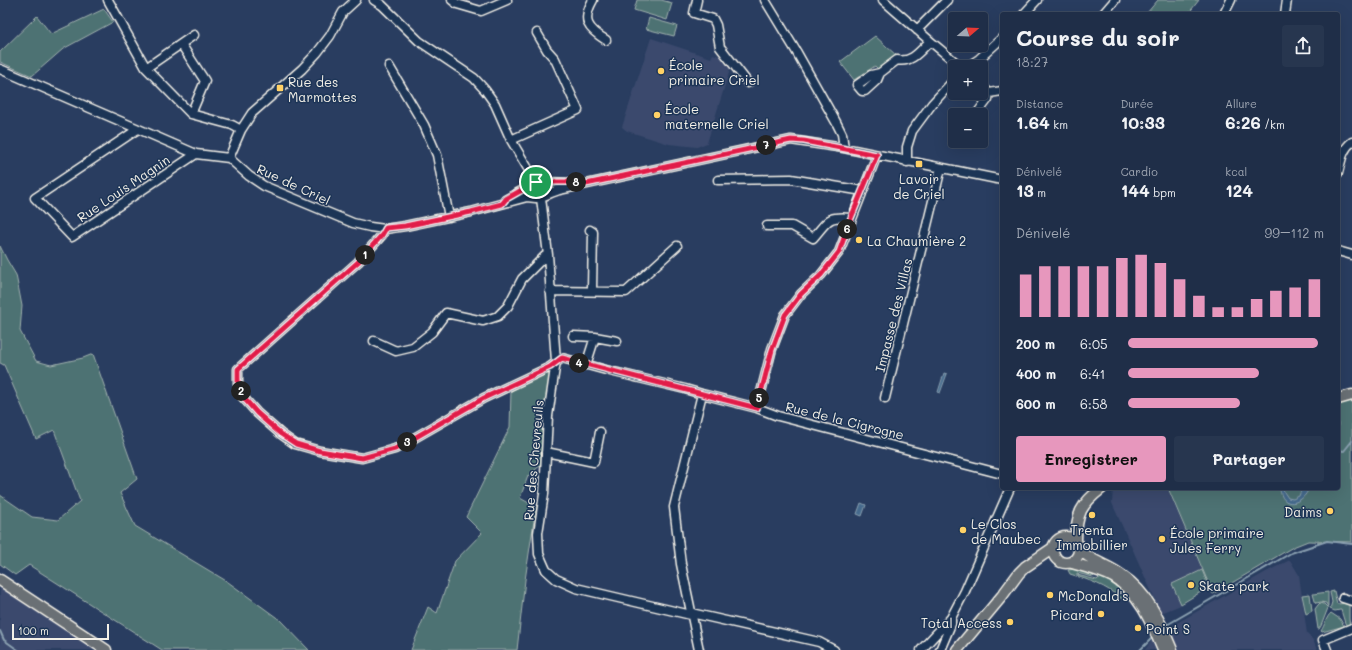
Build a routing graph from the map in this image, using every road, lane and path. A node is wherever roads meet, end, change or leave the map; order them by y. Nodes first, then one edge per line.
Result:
1 (108, 0) edge
2 (356, 0) edge
3 (374, 0) edge
4 (452, 0) edge
5 (506, 0) edge
6 (593, 0) edge
7 (696, 0) edge
8 (765, 0) edge
9 (883, 0) edge
10 (947, 0) edge
11 (1037, 0) edge
12 (1115, 0) edge
13 (1232, 0) edge
14 (1287, 0) edge
15 (1026, 12) edge
16 (1105, 12) edge
17 (1225, 12) edge
18 (1285, 12) edge
19 (917, 30) junction
20 (537, 33) dead end
21 (194, 35) dead end
22 (606, 40) dead end
23 (1000, 40) edge
24 (930, 41) junction
25 (181, 44) junction
26 (953, 60) edge
27 (978, 60) edge
28 (389, 66) dead end
29 (146, 68) junction
30 (0, 69) edge
31 (880, 73) dead end
32 (748, 83) dead end
33 (948, 87) edge
34 (1000, 92) edge
35 (989, 93) joint
36 (981, 108) edge
37 (192, 114) junction
38 (138, 129) junction
39 (241, 130) junction
40 (511, 140) junction
41 (1352, 142) edge
42 (844, 148) junction
43 (196, 154) junction
44 (877, 155) junction
45 (229, 158) junction
46 (907, 162) junction
47 (1340, 166) edge
48 (941, 168) junction
49 (718, 180) dead end
50 (1000, 180) edge
51 (537, 183) junction
52 (586, 184) junction
53 (863, 190) junction
54 (541, 197) junction
55 (502, 204) junction
56 (449, 217) junction
57 (851, 218) junction
58 (766, 226) dead end
59 (386, 228) junction
60 (590, 230) dead end
61 (677, 246) dead end
62 (1340, 252) edge
63 (548, 255) junction
64 (1352, 255) edge
65 (550, 291) junction
66 (592, 291) junction
67 (573, 336) dead end
68 (595, 336) junction
69 (374, 341) dead end
70 (617, 341) dead end
71 (556, 361) junction
72 (586, 365) junction
73 (1352, 388) edge
74 (1340, 392) edge
75 (702, 394) junction
76 (1352, 395) edge
77 (884, 398) dead end
78 (1340, 398) edge
79 (757, 408) junction
80 (600, 432) dead end
81 (546, 452) junction
82 (1000, 473) edge
83 (1009, 490) edge
84 (1090, 490) edge
85 (1100, 490) edge
86 (1063, 537) junction
87 (1078, 545) junction
88 (1053, 548) junction
89 (1058, 561) junction
90 (1032, 563) junction
91 (1072, 563) junction
92 (0, 580) edge
93 (1343, 598) dead end
94 (1352, 601) edge
95 (691, 614) junction
96 (951, 618) junction
97 (1352, 628) edge
98 (1159, 634) junction
99 (961, 648) edge
100 (106, 650) edge
101 (699, 650) edge
102 (834, 650) edge
103 (921, 650) edge
104 (940, 650) edge
105 (1163, 650) edge
106 (1172, 650) edge
107 (1327, 650) edge

1 - 29 street
2 - 39 street
3 - 40 street
4 - 5 street
6 - 22 street
7 - 32 street
8 - 42 street
9 - 19 street
10 - 19 street
11 - 15 street
12 - 16 street
13 - 17 street
14 - 18 street
19 - 24 street
20 - 40 street
21 - 25 street
23 - 27 street
24 - 26 street
24 - 31 street
25 - 29 street
25 - 37 street
28 - 56 street
29 - 37 street
30 - 38 street
33 - 46 street
34 - 35 street
35 - 36 street
37 - 39 street
38 - 43 street
38 - 43 street, Rue Louis Magnin
39 - 45 street
40 - 51 street
41 - 47 street
42 - 44 street, Rue de Criel
42 - 52 street, Rue de Criel
43 - 45 street
44 - 46 street, Rue de Criel
44 - 53 street
45 - 59 street, Rue de Criel
46 - 48 street, Rue de Criel
48 - 50 street, Rue de Criel
48 - 77 street, Impasse des Villas
49 - 53 street
51 - 52 street, Rue de Criel
51 - 54 street
51 - 54 street
51 - 55 street, Rue de Criel
52 - 54 street, Rue de Criel
53 - 57 street
54 - 55 street, Rue de Criel
54 - 63 street, Rue des Chevreuils
55 - 56 street, Rue de Criel
56 - 59 street, Rue de Criel
57 - 58 street
57 - 79 street
59 - 71 street
60 - 66 street
61 - 66 street
62 - 64 street
63 - 65 street, Rue des Chevreuils
63 - 69 street
65 - 66 street
65 - 71 street, Rue des Chevreuils
67 - 68 street
68 - 70 street
68 - 72 street
71 - 72 street, Rue de la Cigrogne
71 - 81 street, Rue des Chevreuils
72 - 75 street, Rue de la Cigrogne
73 - 74 main road
75 - 79 street, Rue de la Cigrogne
75 - 95 street
76 - 78 main road
79 - 82 street, Rue de la Cigrogne
80 - 81 street
81 - 95 street, Rue des Chevreuils
83 - 96 street
84 - 86 main road
85 - 87 main road
86 - 87 main road
86 - 88 main road
87 - 91 main road
87 - 98 main road
88 - 89 main road
88 - 90 main road
89 - 90 main road
89 - 91 main road
90 - 99 main road
91 - 98 main road
92 - 100 main road
93 - 94 street
95 - 101 street
95 - 102 street, Rue des Chevreuils
96 - 103 street
96 - 104 street
97 - 107 street
98 - 105 main road
98 - 106 main road

